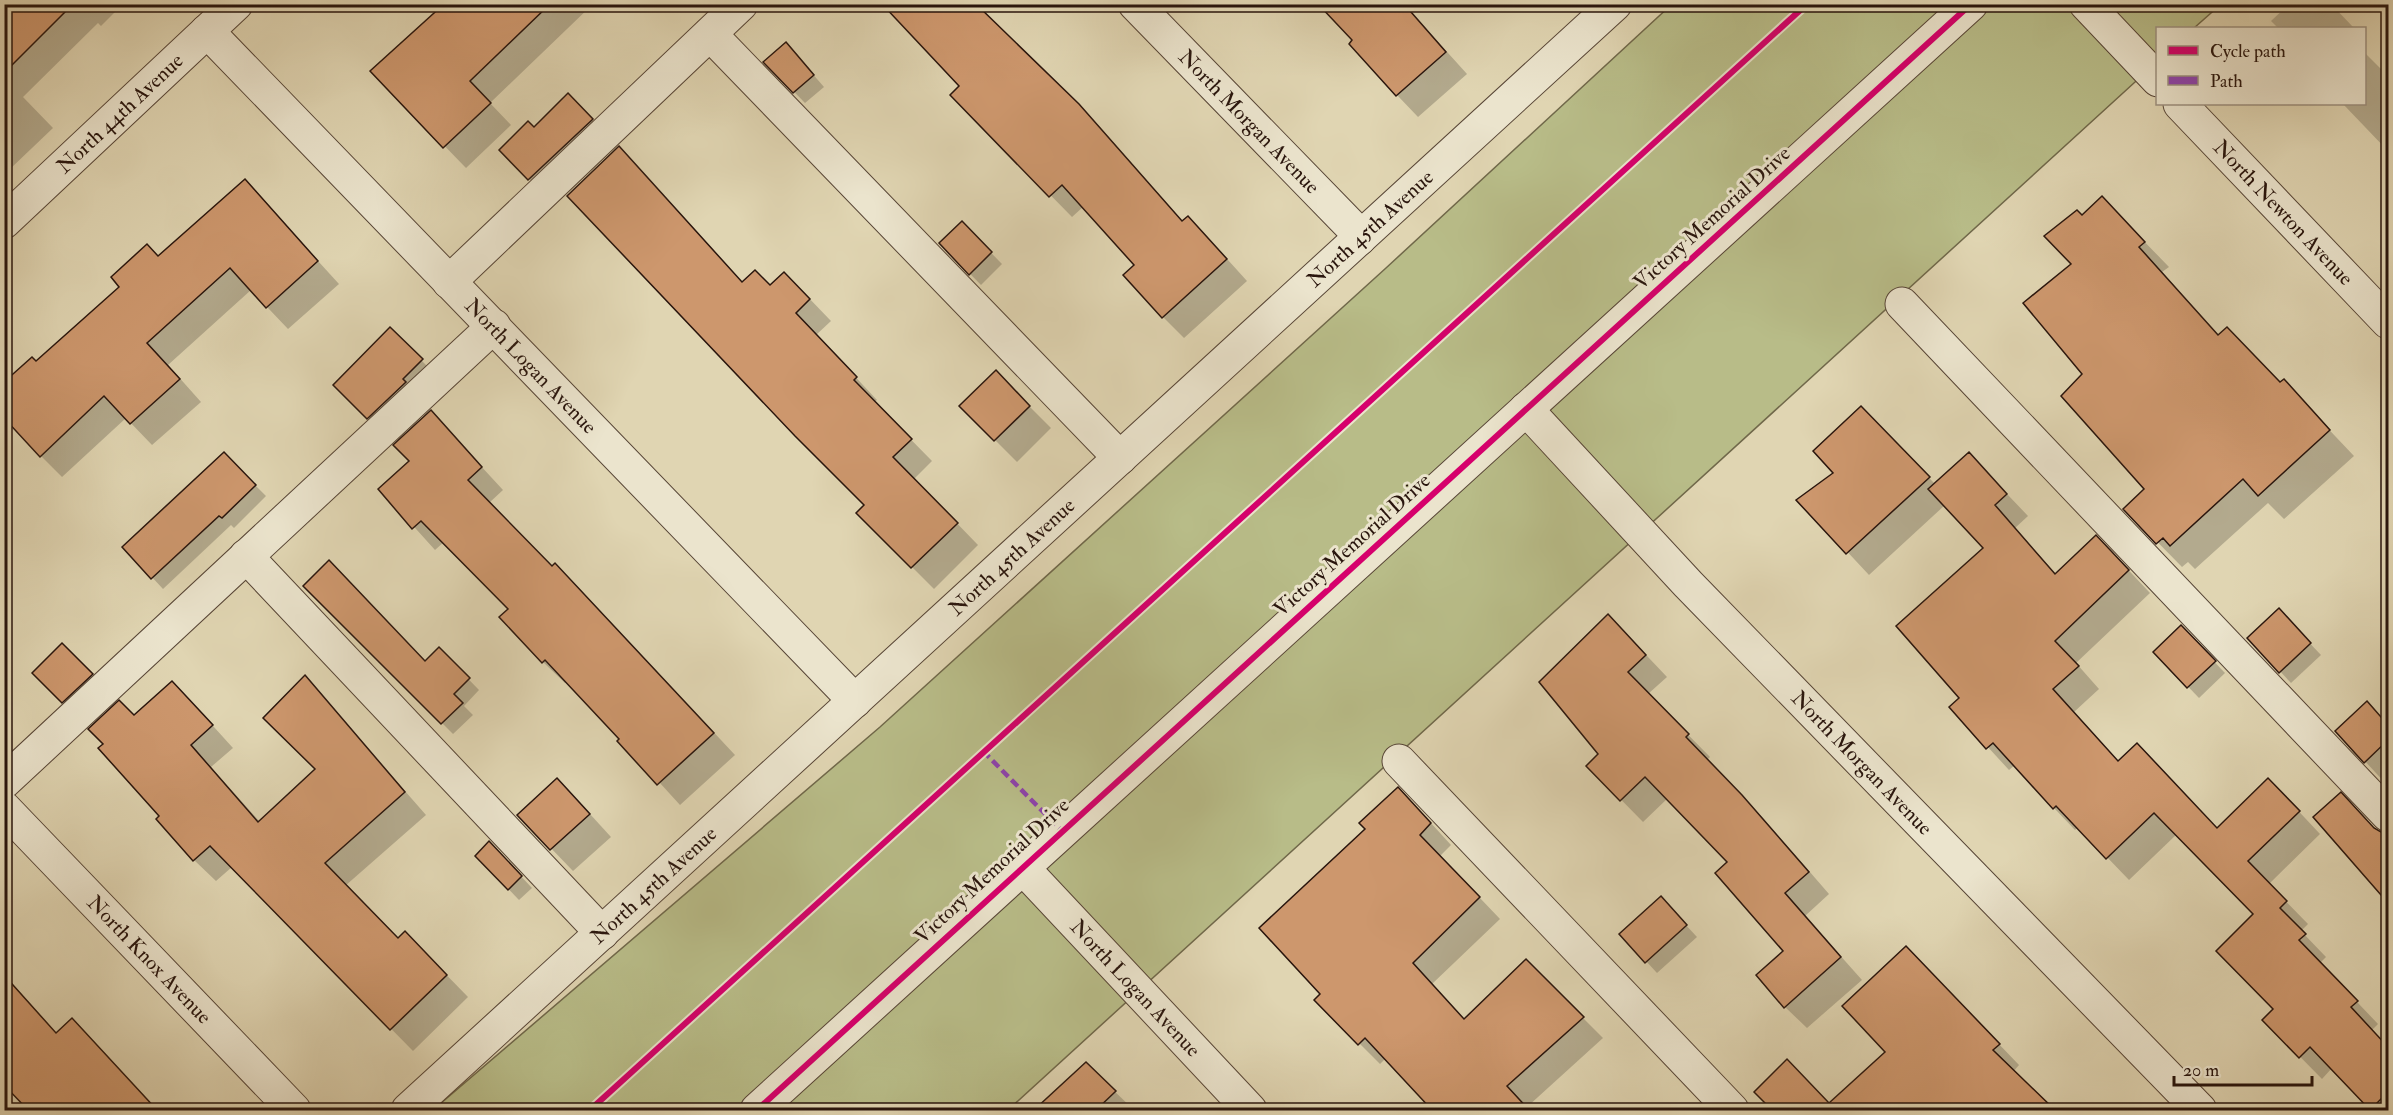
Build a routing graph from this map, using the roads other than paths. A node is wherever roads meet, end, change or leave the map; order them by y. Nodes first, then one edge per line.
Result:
1 (236, 4) edge
2 (741, 4) edge
3 (1136, 4) edge
4 (1615, 4) edge
5 (1971, 4) edge
6 (2086, 4) edge
7 (207, 31) junction
8 (710, 34) junction
9 (2156, 79) edge
10 (2181, 105) edge
11 (4, 222) edge
12 (1359, 239) junction
13 (449, 282) junction
14 (1902, 304) dead end
15 (2388, 322) edge
16 (494, 326) junction
17 (1526, 409) junction
18 (1120, 458) junction
19 (246, 556) junction
20 (855, 701) junction
21 (1399, 761) dead end
22 (4, 782) edge
23 (4, 808) edge
24 (2388, 814) edge
25 (1022, 867) junction
26 (602, 933) junction
27 (294, 1110) edge
28 (408, 1110) edge
29 (757, 1110) edge
30 (1250, 1110) edge
31 (1732, 1110) edge
32 (2200, 1110) edge

1 - 7 street, North 44th Avenue
2 - 8 street
3 - 12 street, North Morgan Avenue
4 - 12 street, North 45th Avenue
5 - 17 street, Victory Memorial Drive
6 - 9 street
7 - 11 street, North 44th Avenue
7 - 13 street, North Logan Avenue
8 - 13 street
8 - 18 street
10 - 15 street, North Newton Avenue
12 - 18 street, North 45th Avenue
13 - 16 street, North Logan Avenue
14 - 24 street
16 - 19 street
16 - 20 street, North Logan Avenue
17 - 25 street, Victory Memorial Drive
17 - 32 street, North Morgan Avenue
18 - 20 street, North 45th Avenue
19 - 22 street
19 - 26 street
20 - 26 street, North 45th Avenue
21 - 31 street
23 - 27 street, North Knox Avenue
25 - 29 street, Victory Memorial Drive
25 - 30 street, North Logan Avenue
26 - 28 street, North 45th Avenue

